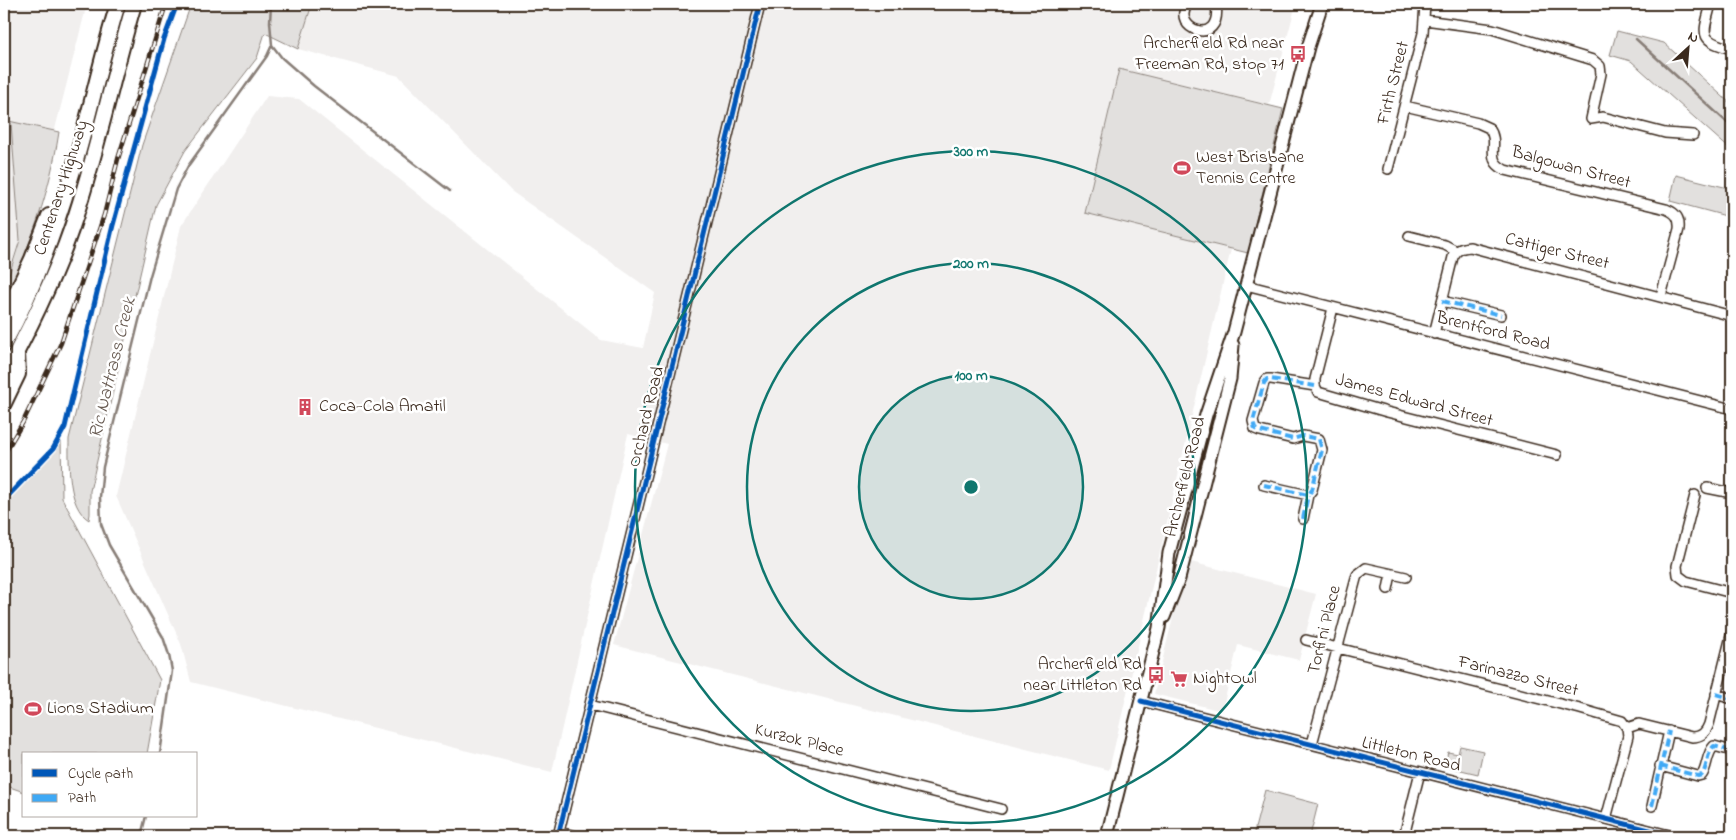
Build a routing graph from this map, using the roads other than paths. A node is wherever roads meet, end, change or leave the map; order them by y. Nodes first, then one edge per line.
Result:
1 (118, 4) edge
2 (134, 4) edge
3 (760, 4) edge
4 (1188, 4) edge
5 (1216, 4) edge
6 (1322, 4) edge
7 (1425, 4) edge
8 (1711, 4) edge
9 (1424, 20) junction
10 (112, 22) junction
11 (1732, 49) edge
12 (1405, 106) junction
13 (1693, 135) dead end
14 (1388, 169) dead end
15 (1409, 236) dead end
16 (1456, 251) junction
17 (1246, 285) junction
18 (1661, 296) junction
19 (1442, 301) junction
20 (1333, 308) junction
21 (1501, 316) dead end
22 (1732, 316) edge
23 (4, 318) edge
24 (1434, 334) junction
25 (4, 344) edge
26 (17, 352) junction
27 (4, 376) edge
28 (1315, 386) junction
29 (4, 403) edge
30 (1732, 409) edge
31 (1557, 455) dead end
32 (1264, 485) dead end
33 (1707, 488) dead end
34 (1732, 493) edge
35 (1308, 495) junction
36 (1695, 495) dead end
37 (1303, 519) dead end
38 (1391, 574) junction
39 (1406, 577) dead end
40 (1388, 589) dead end
41 (1732, 593) edge
42 (1732, 632) edge
43 (1306, 640) dead end
44 (1337, 648) junction
45 (1716, 694) junction
46 (1732, 699) edge
47 (1141, 701) junction
48 (590, 705) junction
49 (1627, 728) junction
50 (1669, 731) junction
51 (1312, 744) junction
52 (1732, 751) edge
53 (1660, 766) junction
54 (1420, 772) junction
55 (1652, 806) dead end
56 (1000, 809) dead end
57 (1606, 819) junction
58 (558, 834) edge
59 (576, 836) edge
60 (1107, 836) edge
61 (1404, 836) edge
62 (1673, 836) edge

1 - 10 highway, Centenary Highway
2 - 26 highway, Centenary Highway
3 - 48 street, Orchard Road
4 - 5 street
6 - 17 main road, Archerfield Road
7 - 9 street, Firth Street
8 - 11 street
9 - 12 street, Firth Street
9 - 13 street
10 - 23 highway
10 - 25 highway, Centenary Highway
12 - 14 street, Firth Street
12 - 18 street, Balgowan Street
15 - 16 street
16 - 18 street, Cattiger Street
16 - 19 street
17 - 20 street, Brentford Road
17 - 47 main road, Archerfield Road
18 - 22 street, Cattiger Street
19 - 21 street
19 - 24 street
20 - 24 street, Brentford Road
20 - 28 street, James Edward Street
24 - 30 street, Brentford Road
26 - 27 highway, Centenary Highway
26 - 29 highway
28 - 31 street, James Edward Street
28 - 35 street
32 - 35 street
33 - 34 street
35 - 37 street
36 - 41 street
38 - 39 street, Torfini Place
38 - 40 street
38 - 44 street, Torfini Place
42 - 45 street
43 - 44 street, Farinazzo Street
44 - 49 street, Farinazzo Street
44 - 51 street, Torfini Place
45 - 46 street
45 - 50 street
47 - 51 street, Littleton Road
47 - 60 main road, Archerfield Road
48 - 56 street, Kurzok Place
48 - 58 street, Orchard Road
49 - 50 street
49 - 57 street
50 - 53 street
51 - 54 street, Littleton Road
52 - 53 street
53 - 55 street
54 - 57 street, Littleton Road
54 - 61 street
57 - 62 street, Littleton Road
58 - 59 street

